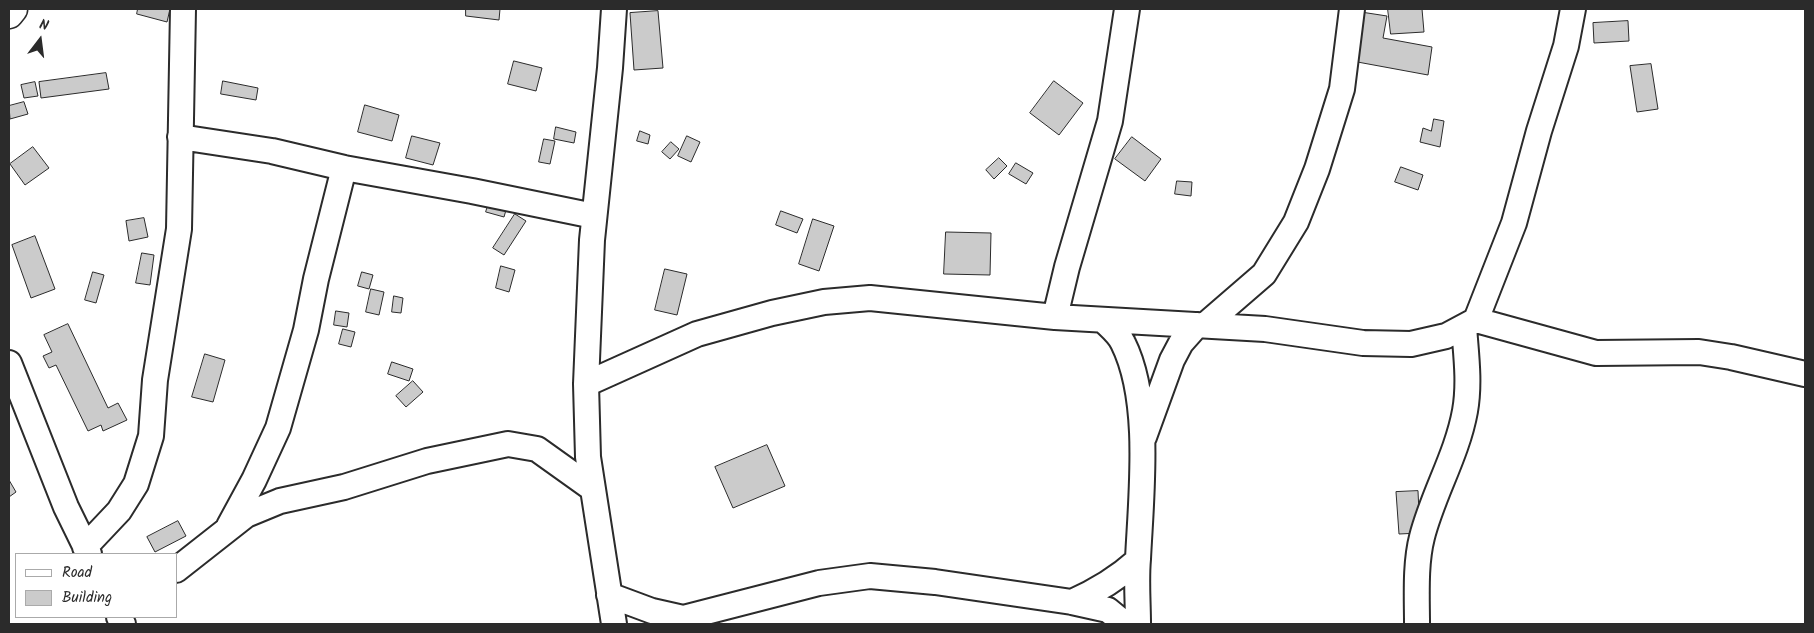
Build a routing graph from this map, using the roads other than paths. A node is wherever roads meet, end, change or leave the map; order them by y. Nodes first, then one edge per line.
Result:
1 (13, 9) edge
2 (183, 9) edge
3 (614, 9) edge
4 (1127, 9) edge
5 (1352, 9) edge
6 (1573, 9) edge
7 (9, 14) edge
8 (180, 137) junction
9 (344, 168) junction
10 (594, 216) junction
11 (1055, 317) junction
12 (1103, 320) junction
13 (1470, 323) junction
14 (1201, 325) junction
15 (9, 364) edge
16 (1805, 374) edge
17 (586, 384) junction
18 (1142, 443) junction
19 (593, 489) junction
20 (226, 532) junction
21 (87, 551) edge
22 (1138, 561) junction
23 (178, 568) edge
24 (609, 595) junction
25 (1072, 602) junction
26 (681, 621) edge
27 (614, 624) edge
28 (1125, 624) edge
29 (1138, 624) edge
30 (1417, 624) edge

1 - 7 street
2 - 8 street
3 - 10 street
4 - 11 street
5 - 14 street
6 - 13 street
8 - 9 street
8 - 21 street
9 - 10 street
9 - 20 street
10 - 17 street
11 - 12 street
11 - 17 street
12 - 14 street
12 - 18 street
13 - 14 street
13 - 16 street
13 - 30 street
14 - 18 street
15 - 21 street
17 - 19 street
18 - 22 street
19 - 20 street
19 - 24 street
20 - 23 street
22 - 25 street
22 - 29 street
24 - 26 street
24 - 27 street
25 - 26 street
25 - 28 street

